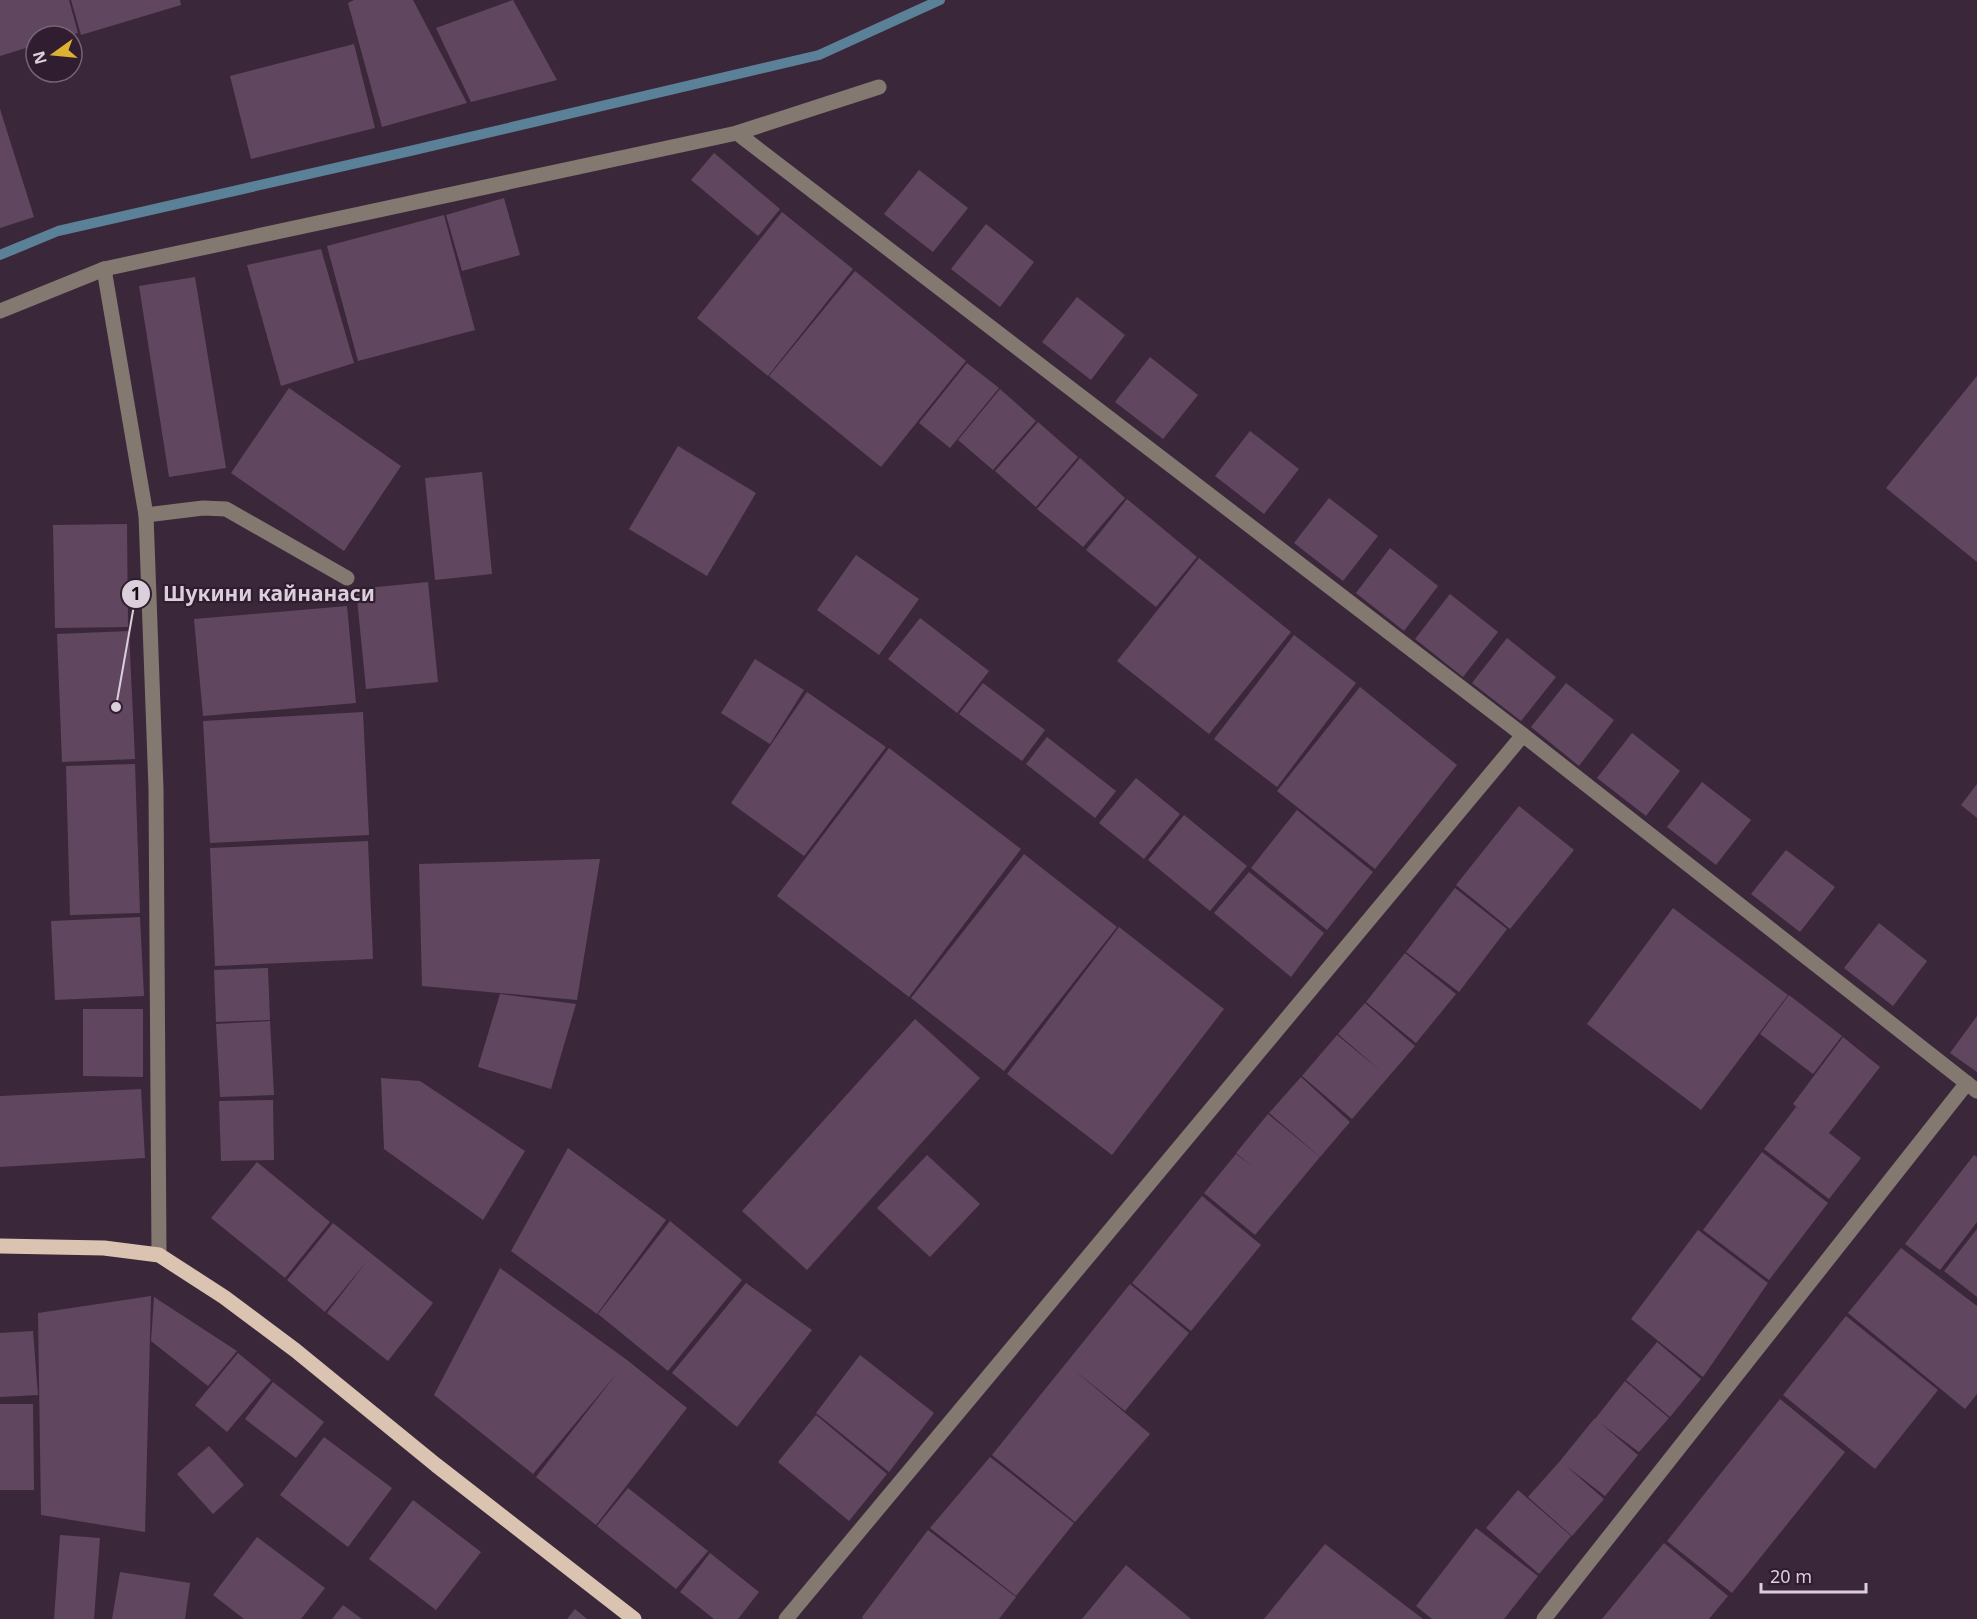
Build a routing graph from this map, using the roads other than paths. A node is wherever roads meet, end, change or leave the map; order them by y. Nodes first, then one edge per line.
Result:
1 (879, 87) dead end
2 (737, 133) junction
3 (104, 269) junction
4 (0, 311) edge
5 (146, 515) junction
6 (347, 578) dead end
7 (1523, 735) junction
8 (1972, 1087) edge
9 (0, 1246) edge
10 (159, 1255) junction
11 (634, 1619) edge
12 (786, 1619) edge
13 (1544, 1619) edge

1 - 2 street
2 - 3 street
2 - 7 street
3 - 4 street
3 - 5 street
5 - 6 street
5 - 10 street
7 - 8 street
7 - 12 street
8 - 13 street
9 - 10 main road
10 - 11 main road

